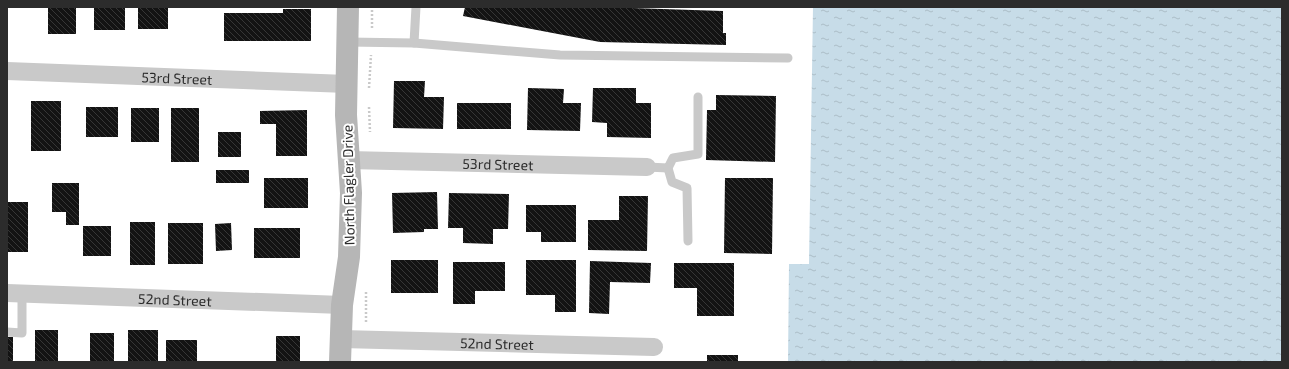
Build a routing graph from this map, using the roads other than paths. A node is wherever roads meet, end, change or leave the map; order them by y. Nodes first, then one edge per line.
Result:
1 (348, 7) edge
2 (416, 7) edge
3 (348, 42) junction
4 (414, 43) junction
5 (788, 58) dead end
6 (7, 71) edge
7 (347, 84) junction
8 (698, 97) dead end
9 (348, 160) junction
10 (647, 167) joint
11 (668, 168) junction
12 (688, 241) dead end
13 (15, 293) edge
14 (342, 305) junction
15 (7, 332) edge
16 (341, 339) junction
17 (654, 347) dead end
18 (340, 362) edge

1 - 3 street, North Flagler Drive
2 - 4 lane
3 - 4 lane
3 - 7 street, North Flagler Drive
4 - 5 lane
6 - 7 street, 53rd Street
7 - 9 street, North Flagler Drive
8 - 11 lane
9 - 10 street, 53rd Street
9 - 14 street, North Flagler Drive
10 - 11 lane
11 - 12 lane
13 - 14 street, 52nd Street
13 - 15 lane
14 - 16 street, North Flagler Drive
16 - 17 street, 52nd Street
16 - 18 street, North Flagler Drive

